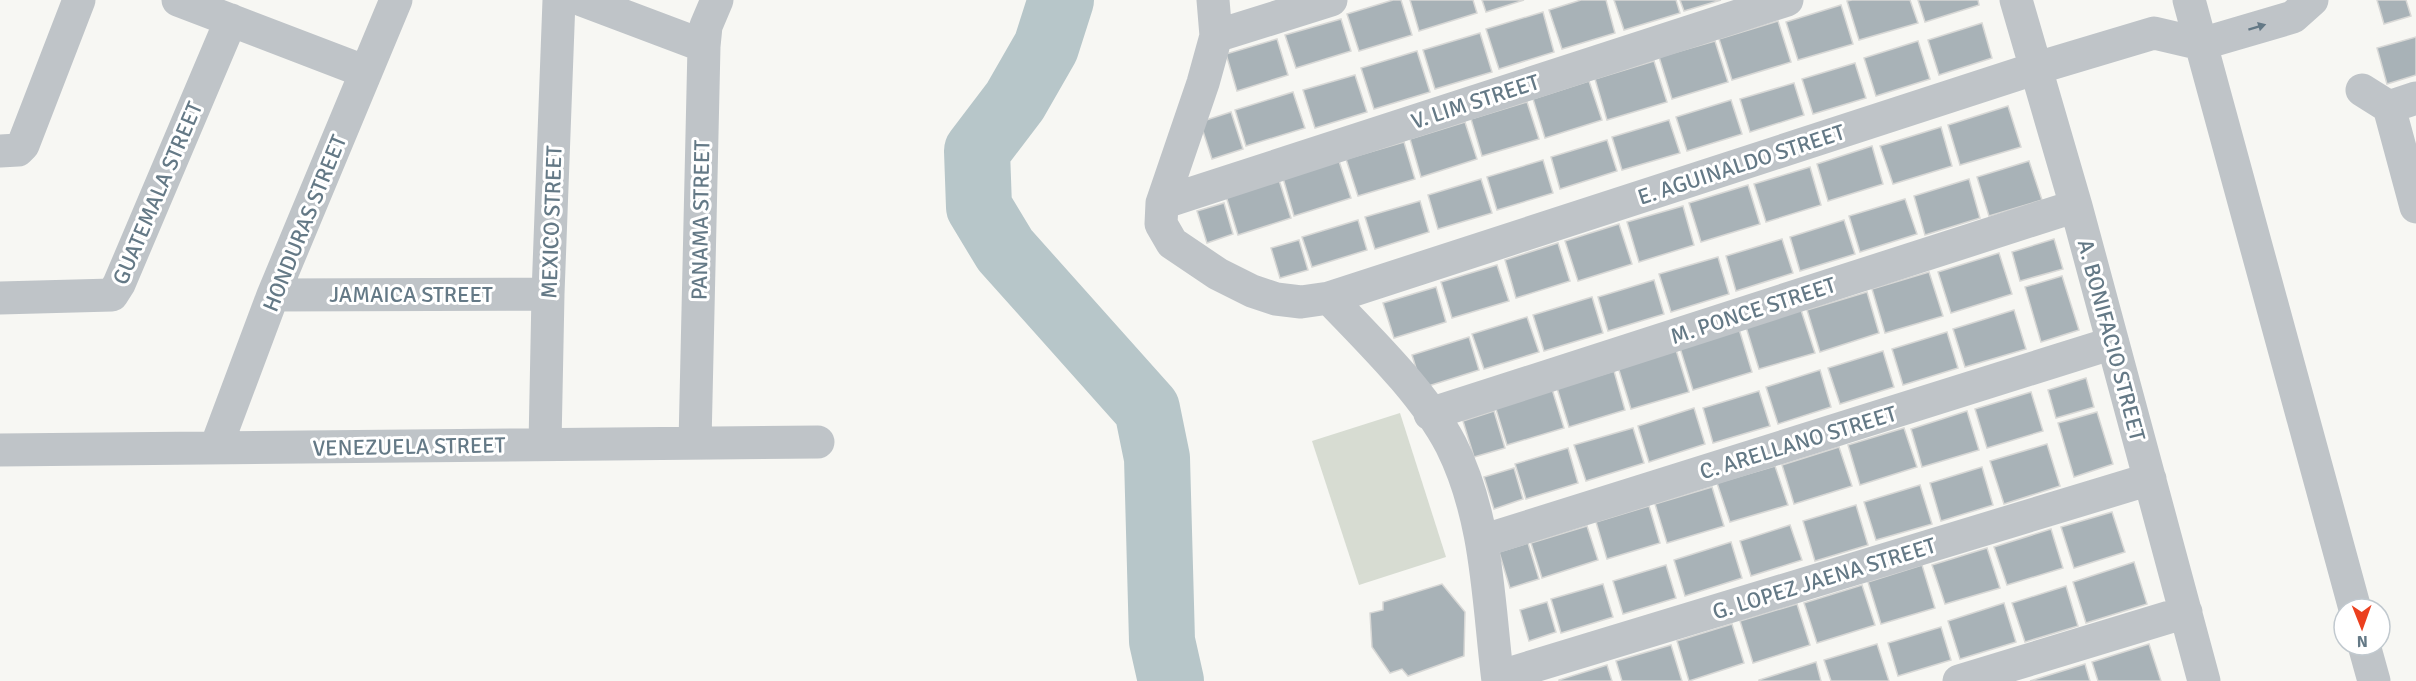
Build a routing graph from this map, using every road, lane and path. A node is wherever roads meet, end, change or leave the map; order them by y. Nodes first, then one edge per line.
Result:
1 (80, 0) edge
2 (178, 0) edge
3 (396, 0) edge
4 (559, 0) edge
5 (582, 0) edge
6 (717, 0) edge
7 (1213, 0) edge
8 (1331, 0) edge
9 (1787, 0) edge
10 (2016, 0) edge
11 (2179, 0) edge
12 (2189, 0) edge
13 (2313, 0) edge
14 (231, 20) junction
15 (2154, 33) junction
16 (1216, 36) junction
17 (2201, 44) junction
18 (704, 46) junction
19 (2037, 68) junction
20 (366, 72) junction
21 (2362, 90) dead end
22 (2402, 103) edge
23 (0, 151) edge
24 (1162, 203) junction
25 (2076, 206) junction
26 (2416, 207) edge
27 (548, 294) junction
28 (273, 295) junction
29 (0, 298) edge
30 (1329, 298) junction
31 (2113, 343) junction
32 (1430, 414) junction
33 (818, 442) dead end
34 (695, 443) junction
35 (545, 444) junction
36 (216, 447) junction
37 (0, 450) edge
38 (2150, 480) junction
39 (1482, 541) junction
40 (2352, 597) edge
41 (2186, 612) junction
42 (2367, 657) edge
43 (1498, 679) edge
44 (1959, 681) edge
45 (2204, 681) edge
46 (2374, 681) edge

1 - 23 street
2 - 14 street
3 - 20 street, HONDURAS STREET
4 - 27 street, MEXICO STREET
5 - 18 street
6 - 18 street, PANAMA STREET
7 - 16 street
8 - 16 street
9 - 24 street, V. LIM STREET
10 - 19 street, A. BONIFACIO STREET
11 - 15 street
12 - 17 street
17 -> 13 street
14 - 20 street
14 - 29 street, GUATEMALA STREET
15 - 17 street
15 - 19 street, E. AGUINALDO STREET
16 - 24 street
17 - 40 street
18 - 34 street, PANAMA STREET
19 - 25 street, A. BONIFACIO STREET
19 - 30 street, E. AGUINALDO STREET
20 - 28 street, HONDURAS STREET
21 - 22 street
22 - 26 street
24 - 30 street, E. AGUINALDO STREET
25 - 31 street, A. BONIFACIO STREET
25 - 32 street, M. PONCE STREET
27 - 28 street, JAMAICA STREET
27 - 35 street, MEXICO STREET
28 - 36 street, HONDURAS STREET
30 - 32 street
31 - 38 street, A. BONIFACIO STREET
31 - 39 street, C. ARELLANO STREET
32 - 39 street
33 - 34 street, VENEZUELA STREET
34 - 35 street, VENEZUELA STREET
35 - 36 street, VENEZUELA STREET
36 - 37 street, VENEZUELA STREET
38 - 41 street, A. BONIFACIO STREET
38 - 43 street, G. LOPEZ JAENA STREET
39 - 43 street
41 - 44 street
41 - 45 street, A. BONIFACIO STREET
42 - 46 street

